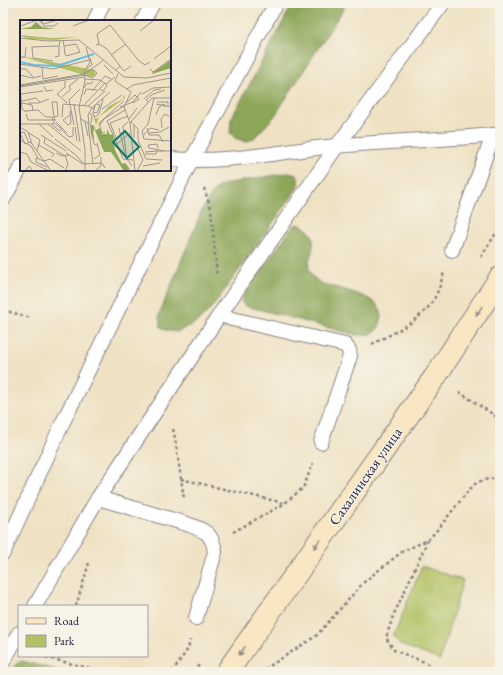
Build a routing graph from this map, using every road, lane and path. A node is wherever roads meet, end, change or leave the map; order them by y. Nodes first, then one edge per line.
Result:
1 (102, 3) edge
2 (153, 3) edge
3 (276, 3) edge
4 (443, 3) edge
5 (95, 20) edge
6 (144, 20) edge
7 (497, 136) edge
8 (337, 146) junction
9 (171, 159) edge
10 (191, 161) junction
11 (20, 169) edge
12 (3, 200) edge
13 (452, 250) joint
14 (500, 278) edge
15 (3, 310) edge
16 (220, 314) junction
17 (31, 318) dead end
18 (350, 356) junction
19 (159, 406) junction
20 (481, 406) dead end
21 (500, 419) edge
22 (321, 442) joint
23 (500, 478) edge
24 (181, 479) junction
25 (98, 498) junction
26 (284, 504) junction
27 (187, 524) junction
28 (428, 540) junction
29 (214, 542) junction
30 (3, 553) edge
31 (36, 605) edge
32 (196, 618) joint
33 (18, 635) edge
34 (44, 657) edge
35 (61, 657) edge
36 (59, 661) junction
37 (3, 662) edge
38 (105, 672) edge
39 (172, 672) edge
40 (227, 672) edge
41 (260, 672) edge
42 (430, 672) edge

1 - 5 lane
2 - 6 lane
3 - 10 lane
4 - 8 lane
7 - 8 lane
7 - 13 lane
8 - 10 lane
8 - 16 lane
9 - 10 lane
10 - 16 path
10 - 30 lane
11 - 12 lane
13 - 18 path
14 -> 40 main road, Сахалинская улица
15 - 17 path
16 - 18 lane
16 - 19 lane
18 - 22 lane
19 - 24 path
19 - 25 lane
20 - 21 path
22 - 26 path
23 - 28 path
24 - 26 path
24 - 27 path
25 - 27 lane
25 - 31 lane
26 - 29 path
27 - 29 lane
28 - 41 path
28 - 42 path
29 - 32 lane
32 - 39 path
33 - 37 lane
34 - 36 path
35 - 36 path
36 - 38 path

